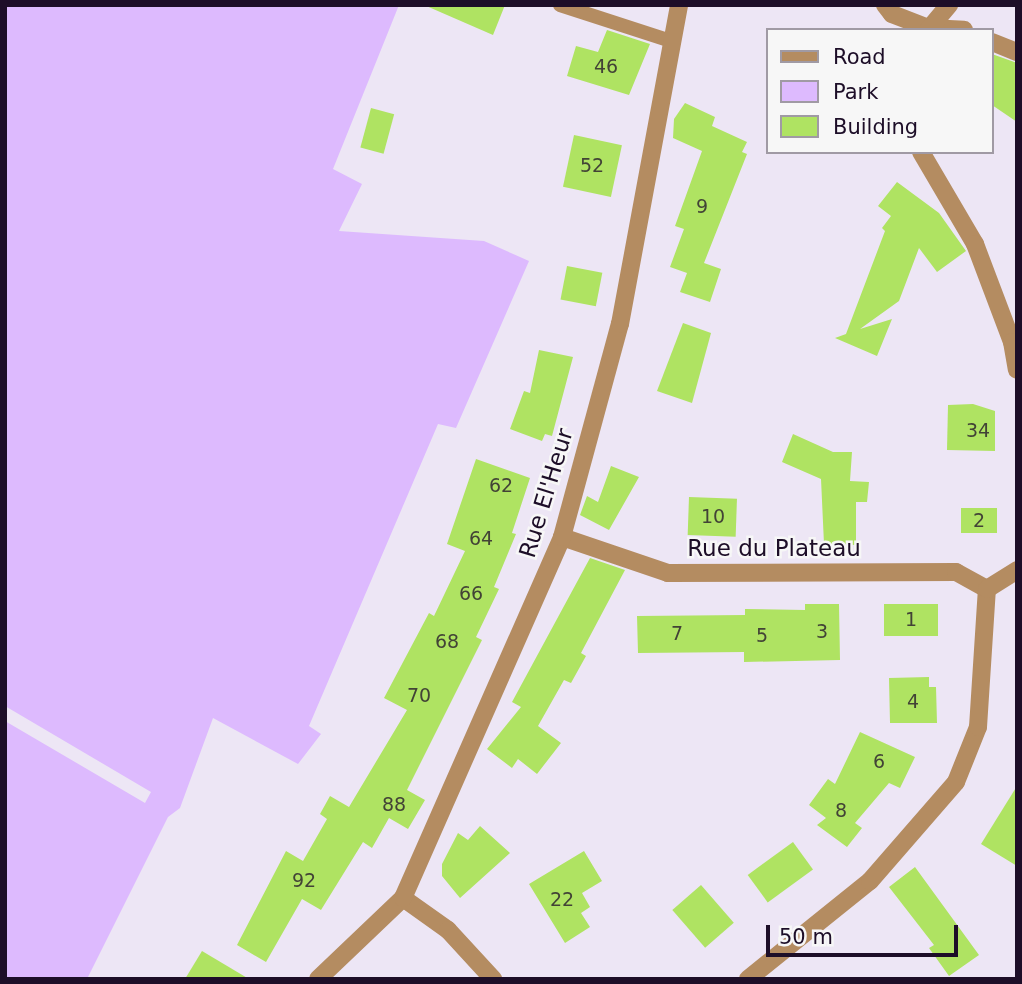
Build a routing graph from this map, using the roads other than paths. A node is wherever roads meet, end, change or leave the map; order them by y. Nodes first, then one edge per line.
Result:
1 (560, 5) edge
2 (679, 5) edge
3 (885, 5) edge
4 (949, 5) edge
5 (927, 28) edge
6 (930, 28) edge
7 (671, 41) junction
8 (994, 43) edge
9 (1017, 52) edge
10 (922, 154) edge
11 (1017, 370) edge
12 (562, 537) junction
13 (1017, 570) edge
14 (987, 589) junction
15 (402, 898) junction
16 (318, 979) edge
17 (493, 979) edge
18 (748, 979) edge

1 - 7 lane
2 - 7 street, Rue El'Heur
3 - 5 street
4 - 6 street
7 - 12 street, Rue El'Heur
8 - 9 street
10 - 11 street
12 - 14 street, Rue du Plateau
12 - 15 street, Rue El'Heur
13 - 14 street
14 - 18 street
15 - 16 street, Rue El'Heur
15 - 17 street

